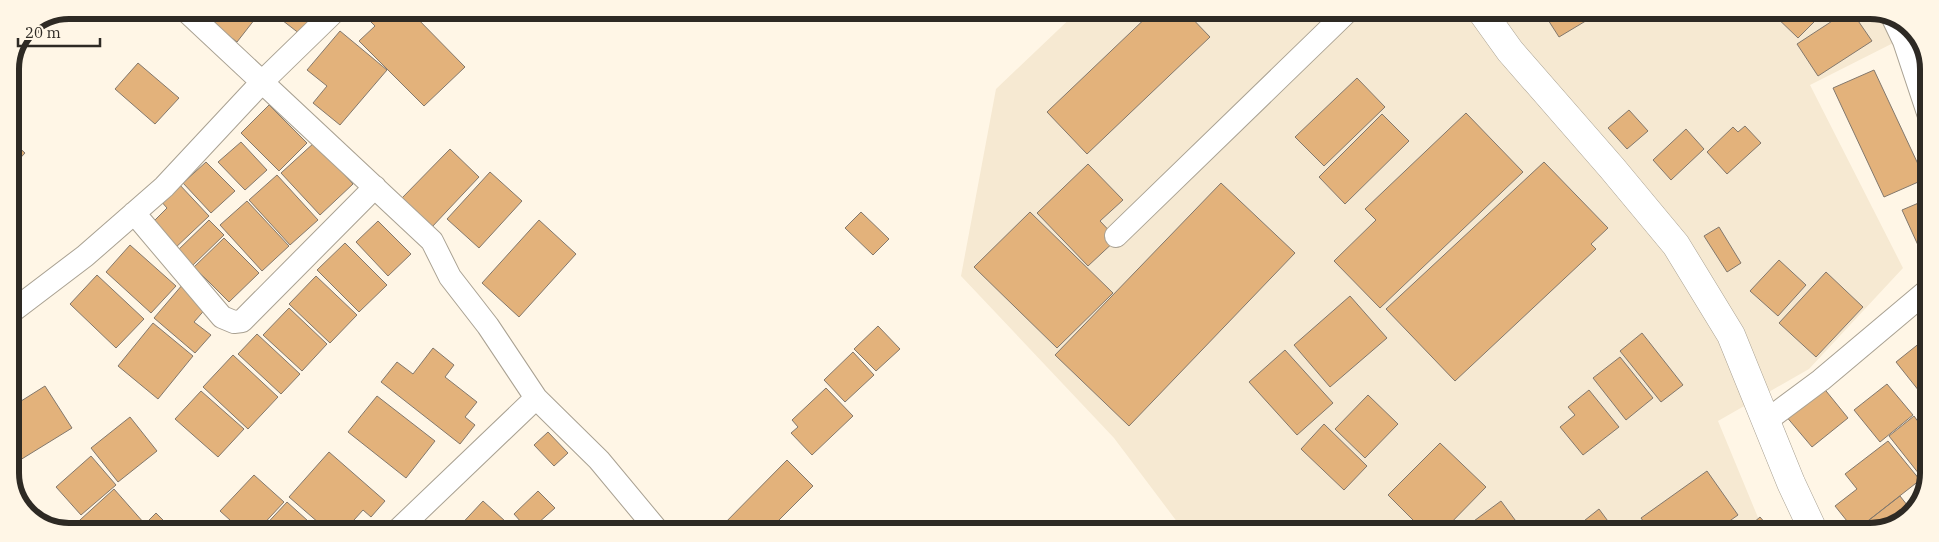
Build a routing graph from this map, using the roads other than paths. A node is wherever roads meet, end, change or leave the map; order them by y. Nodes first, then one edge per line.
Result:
1 (194, 19) edge
2 (327, 19) edge
3 (1340, 19) edge
4 (1487, 19) edge
5 (1897, 27) edge
6 (262, 82) junction
7 (1920, 89) edge
8 (375, 187) junction
9 (134, 213) junction
10 (1116, 236) dead end
11 (1920, 297) edge
12 (19, 306) edge
13 (536, 398) junction
14 (1766, 421) junction
15 (405, 523) edge
16 (651, 523) edge
17 (1810, 523) edge

1 - 6 street
2 - 6 street
3 - 10 street
4 - 14 street
5 - 7 street
6 - 8 street
6 - 9 street
8 - 9 street
8 - 13 street
9 - 12 street
11 - 14 street
13 - 15 street
13 - 16 street
14 - 17 street

